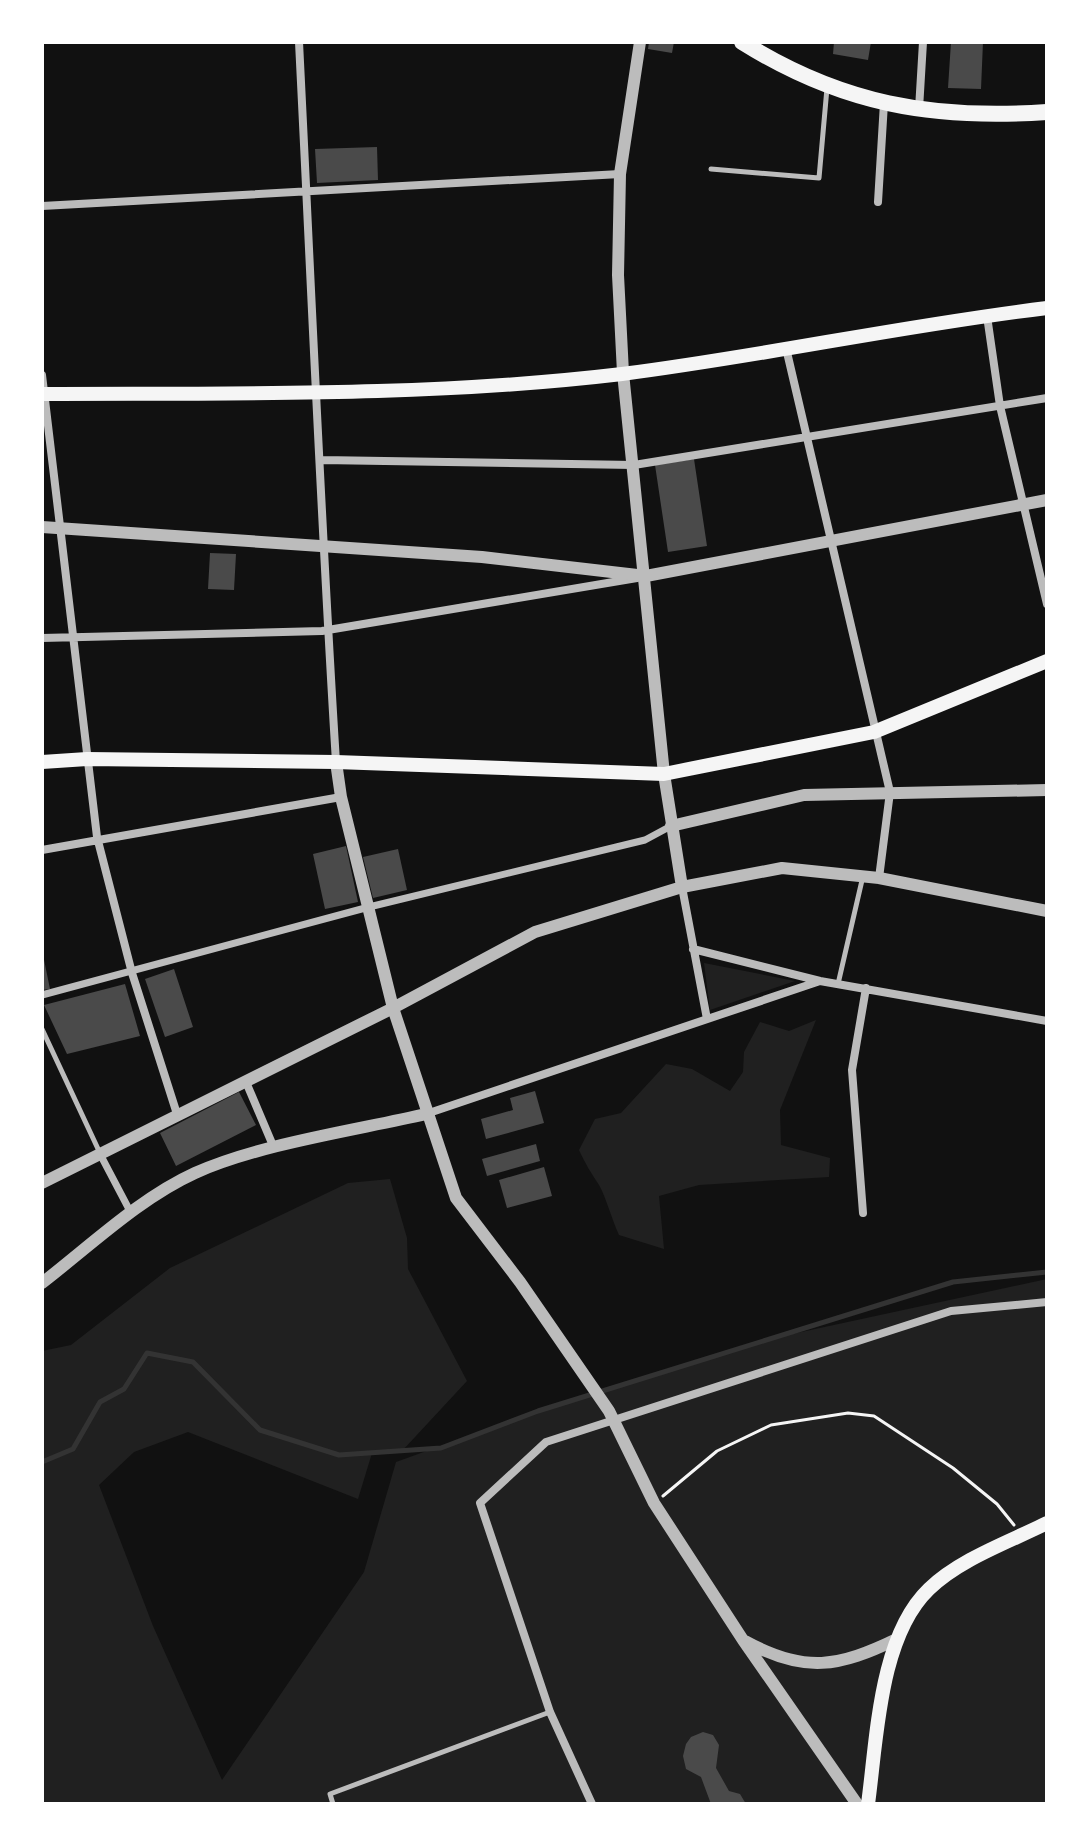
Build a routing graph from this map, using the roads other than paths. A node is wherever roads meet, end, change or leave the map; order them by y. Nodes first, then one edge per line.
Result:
1 (299, 42) edge
2 (640, 42) edge
3 (742, 42) edge
4 (923, 42) edge
5 (827, 86) junction
6 (884, 103) junction
7 (919, 110) junction
8 (1047, 112) edge
9 (711, 169) dead end
10 (620, 174) junction
11 (307, 189) junction
12 (878, 202) dead end
13 (42, 206) edge
14 (1047, 308) edge
15 (987, 315) junction
16 (786, 348) junction
17 (623, 373) junction
18 (42, 375) edge
19 (43, 394) edge
20 (318, 395) junction
21 (1047, 398) edge
22 (1000, 406) junction
23 (805, 435) junction
24 (322, 460) junction
25 (634, 465) junction
26 (1047, 500) edge
27 (1022, 504) junction
28 (42, 527) edge
29 (62, 528) junction
30 (832, 540) junction
31 (322, 545) junction
32 (646, 576) junction
33 (1047, 604) edge
34 (328, 631) junction
35 (73, 636) junction
36 (42, 638) edge
37 (1047, 661) edge
38 (874, 732) junction
39 (87, 759) junction
40 (42, 762) edge
41 (336, 762) junction
42 (664, 774) junction
43 (1045, 791) edge
44 (890, 792) junction
45 (341, 797) junction
46 (671, 826) junction
47 (97, 837) junction
48 (42, 850) edge
49 (863, 876) junction
50 (879, 878) junction
51 (682, 887) junction
52 (369, 907) junction
53 (1047, 911) edge
54 (693, 949) junction
55 (132, 973) junction
56 (820, 981) junction
57 (838, 984) junction
58 (866, 988) junction
59 (42, 995) edge
60 (393, 1008) junction
61 (707, 1019) junction
62 (1047, 1021) edge
63 (42, 1029) edge
64 (246, 1082) junction
65 (177, 1114) junction
66 (426, 1114) junction
67 (274, 1148) junction
68 (100, 1154) junction
69 (42, 1183) edge
70 (863, 1213) dead end
71 (131, 1215) junction
72 (42, 1283) edge
73 (1047, 1302) edge
74 (611, 1415) junction
75 (1047, 1523) edge
76 (897, 1639) junction
77 (743, 1640) junction
78 (550, 1712) junction
79 (333, 1804) edge
80 (592, 1804) edge
81 (857, 1804) edge
82 (868, 1804) edge

1 - 11 street
2 - 10 street
3 - 5 highway
4 - 7 street
5 - 6 highway
5 - 9 lane
6 - 7 highway
6 - 12 street
7 - 8 highway
10 - 11 street
10 - 17 street
11 - 13 street
11 - 20 street
14 - 15 main road
15 - 16 main road
15 - 22 street
16 - 17 main road
16 - 23 street
17 - 20 main road
17 - 25 street
18 - 19 street
19 - 20 main road
19 - 29 street
20 - 24 street
21 - 22 street
22 - 23 street
22 - 27 street
23 - 25 street
23 - 30 street
24 - 25 street
24 - 31 street
25 - 32 street
26 - 27 street
27 - 30 street
27 - 33 street
28 - 29 street
29 - 31 street
29 - 35 street
30 - 32 street
30 - 38 street
31 - 32 street
31 - 34 street
32 - 34 street
32 - 42 street
34 - 35 street
34 - 41 street
35 - 36 street
35 - 39 street
37 - 38 main road
38 - 42 main road
38 - 44 street
39 - 40 main road
39 - 41 main road
39 - 47 street
41 - 42 main road
41 - 45 street
42 - 46 street
43 - 44 street
44 - 46 street
44 - 50 street
45 - 47 street
45 - 52 street
46 - 51 street
46 - 52 street
47 - 48 street
47 - 55 street
49 - 50 street
49 - 51 street
49 - 57 lane
50 - 53 street
51 - 54 street
51 - 60 street
52 - 55 street
52 - 60 street
54 - 56 street
54 - 61 street
55 - 59 street
55 - 65 street
56 - 57 street
56 - 61 street
57 - 58 street
58 - 62 street
58 - 70 street
60 - 64 street
60 - 66 street
61 - 66 street
63 - 68 lane
64 - 65 street
64 - 67 street
65 - 68 street
66 - 67 street
66 - 74 street
67 - 71 street
68 - 69 street
68 - 71 street
71 - 72 street
73 - 74 street
74 - 77 street
74 - 78 street
75 - 76 main road
76 - 77 street
76 - 82 main road
77 - 81 street
78 - 79 lane
78 - 80 street

